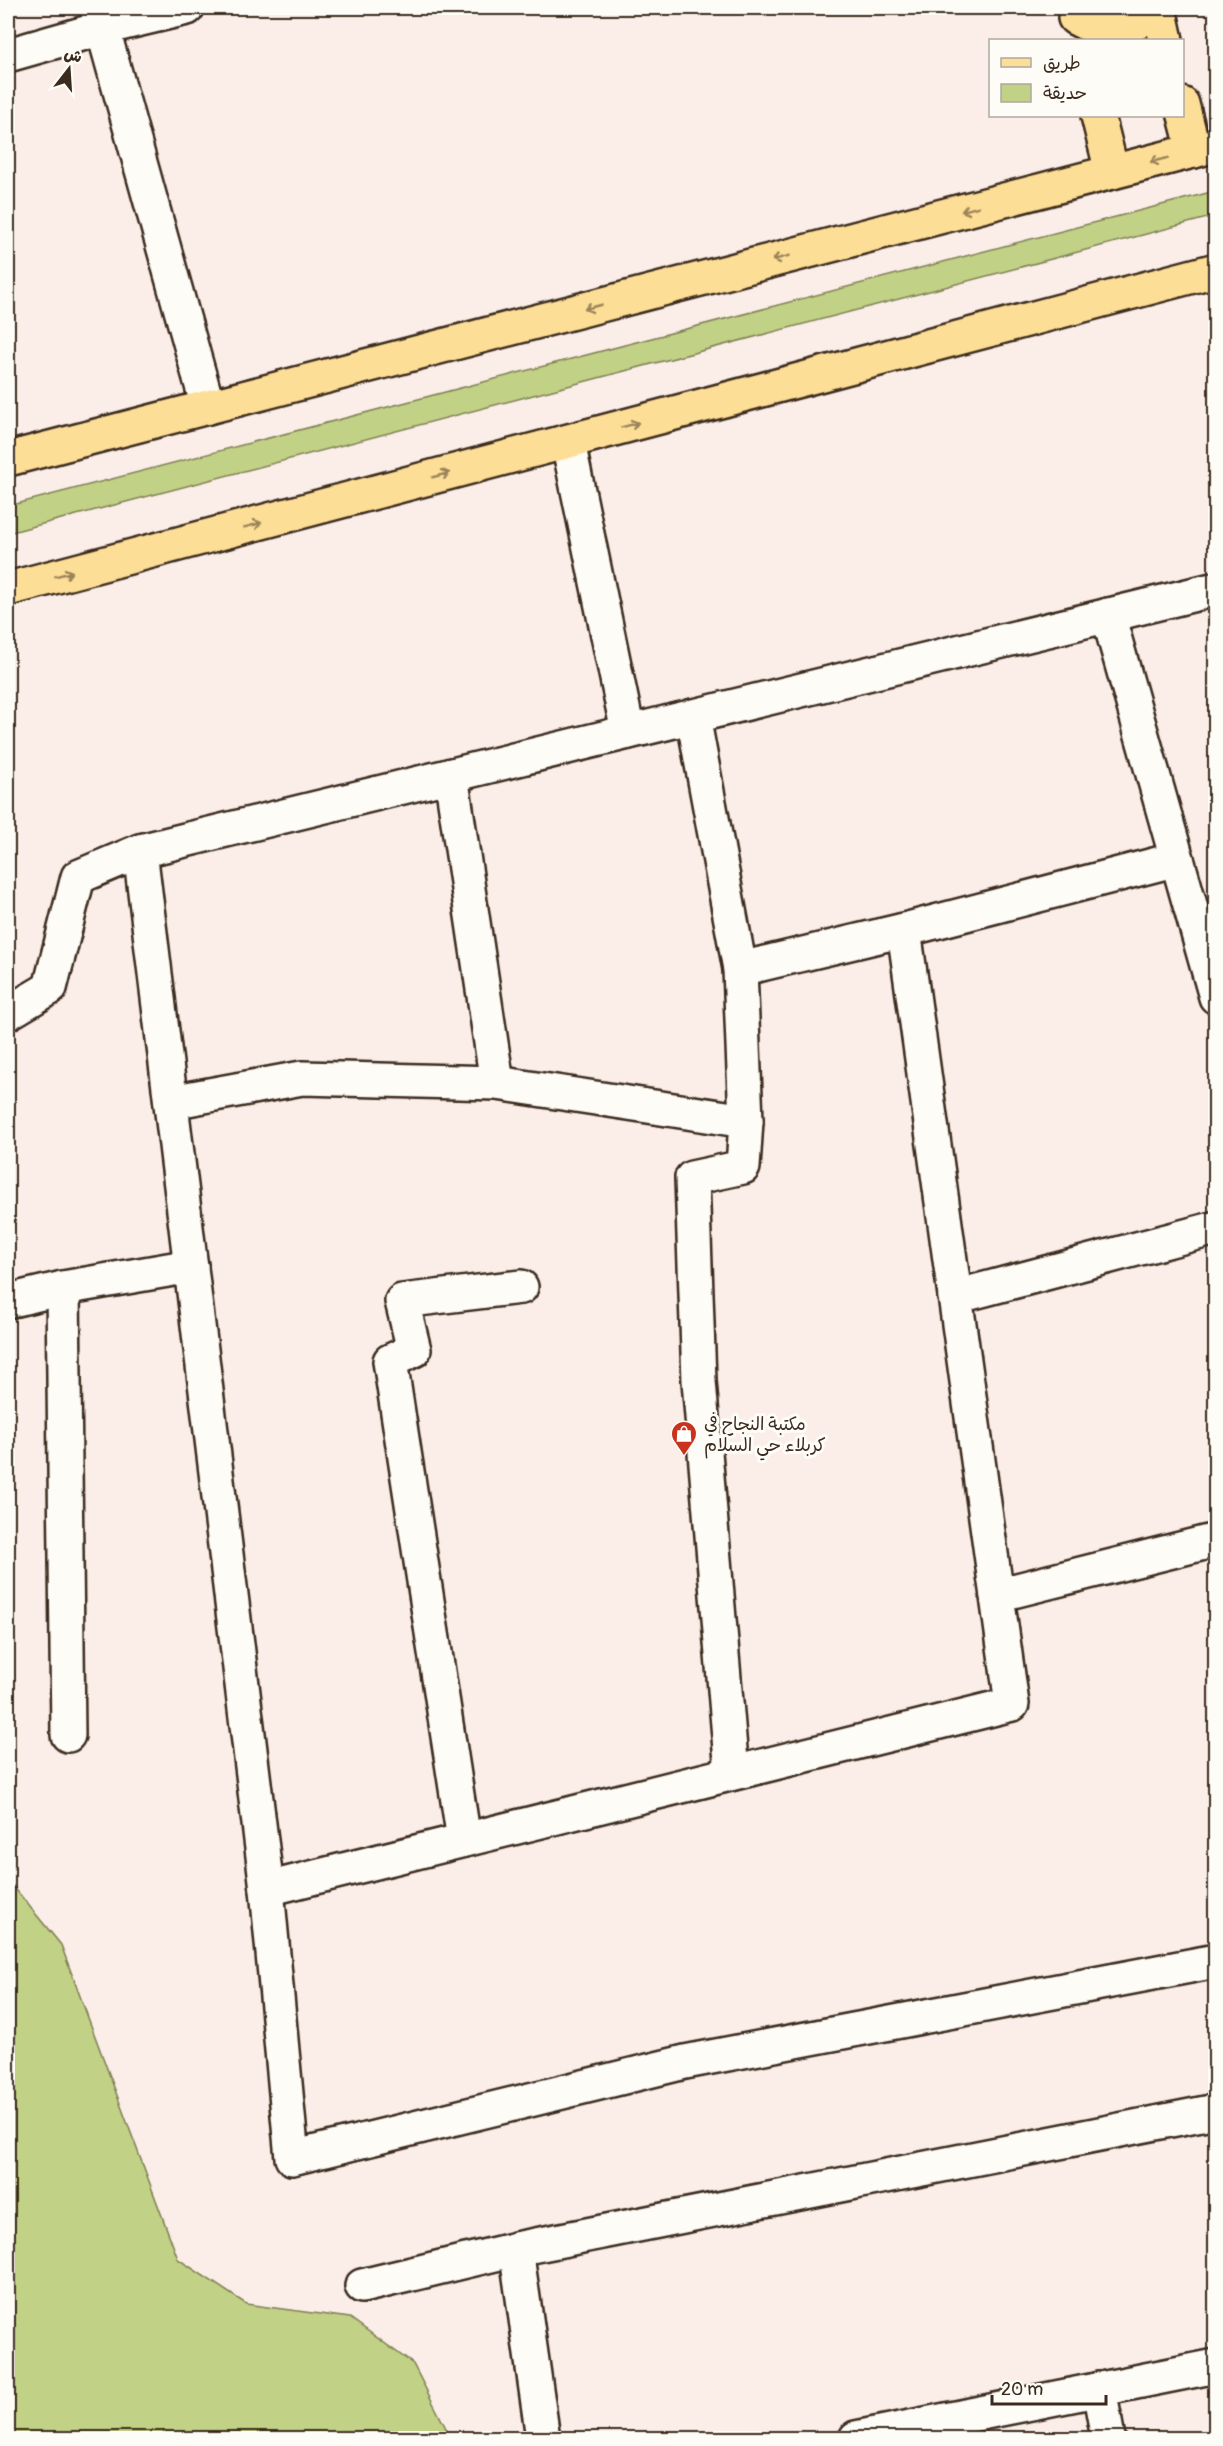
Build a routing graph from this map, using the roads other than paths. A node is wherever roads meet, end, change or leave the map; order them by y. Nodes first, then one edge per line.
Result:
1 (187, 8) edge
2 (1152, 8) edge
3 (1159, 8) edge
4 (100, 18) edge
5 (1076, 22) edge
6 (1167, 39) edge
7 (8, 55) edge
8 (1184, 108) edge
9 (1098, 117) edge
10 (1205, 148) edge
11 (1112, 172) junction
12 (1215, 270) edge
13 (208, 406) junction
14 (568, 442) junction
15 (8, 459) edge
16 (8, 589) edge
17 (1215, 589) edge
18 (1108, 615) junction
19 (693, 716) junction
20 (628, 732) junction
21 (451, 775) junction
22 (140, 851) junction
23 (1177, 859) junction
24 (904, 930) junction
25 (740, 969) junction
26 (1215, 997) edge
27 (8, 1013) edge
28 (497, 1083) junction
29 (171, 1102) junction
30 (746, 1121) junction
31 (1215, 1228) edge
32 (191, 1266) junction
33 (521, 1287) dead end
34 (63, 1288) junction
35 (955, 1297) junction
36 (8, 1301) edge
37 (1215, 1540) edge
38 (997, 1595) junction
39 (68, 1735) dead end
40 (732, 1773) junction
41 (464, 1840) junction
42 (267, 1889) junction
43 (1215, 1961) edge
44 (1215, 2111) edge
45 (516, 2249) junction
46 (362, 2286) dead end
47 (1215, 2366) edge
48 (1099, 2389) junction
49 (543, 2439) edge
50 (856, 2439) edge
51 (1108, 2439) edge

1 - 4 street
2 - 5 main road
3 - 6 main road
4 - 7 street
4 - 13 street
8 - 10 main road
9 - 11 main road
10 -> 11 main road
11 -> 13 main road
14 -> 12 main road
13 - 15 main road
16 -> 14 main road
14 - 20 street
17 - 18 street
18 - 19 street
18 - 23 street
19 - 20 street
19 - 25 street
20 - 21 street
21 - 22 street
21 - 28 street
22 - 27 street
22 - 29 street
23 - 24 street
23 - 26 street
24 - 25 street
24 - 35 street
25 - 30 street
28 - 29 street
28 - 30 street
29 - 32 street
30 - 40 street
31 - 35 street
32 - 34 street
32 - 42 street
33 - 41 street
34 - 36 street
34 - 39 street
35 - 38 street
37 - 38 street
38 - 40 street
40 - 41 street
41 - 42 street
42 - 43 street
44 - 45 street
45 - 46 street
45 - 49 street
47 - 48 street
48 - 50 street
48 - 51 street

